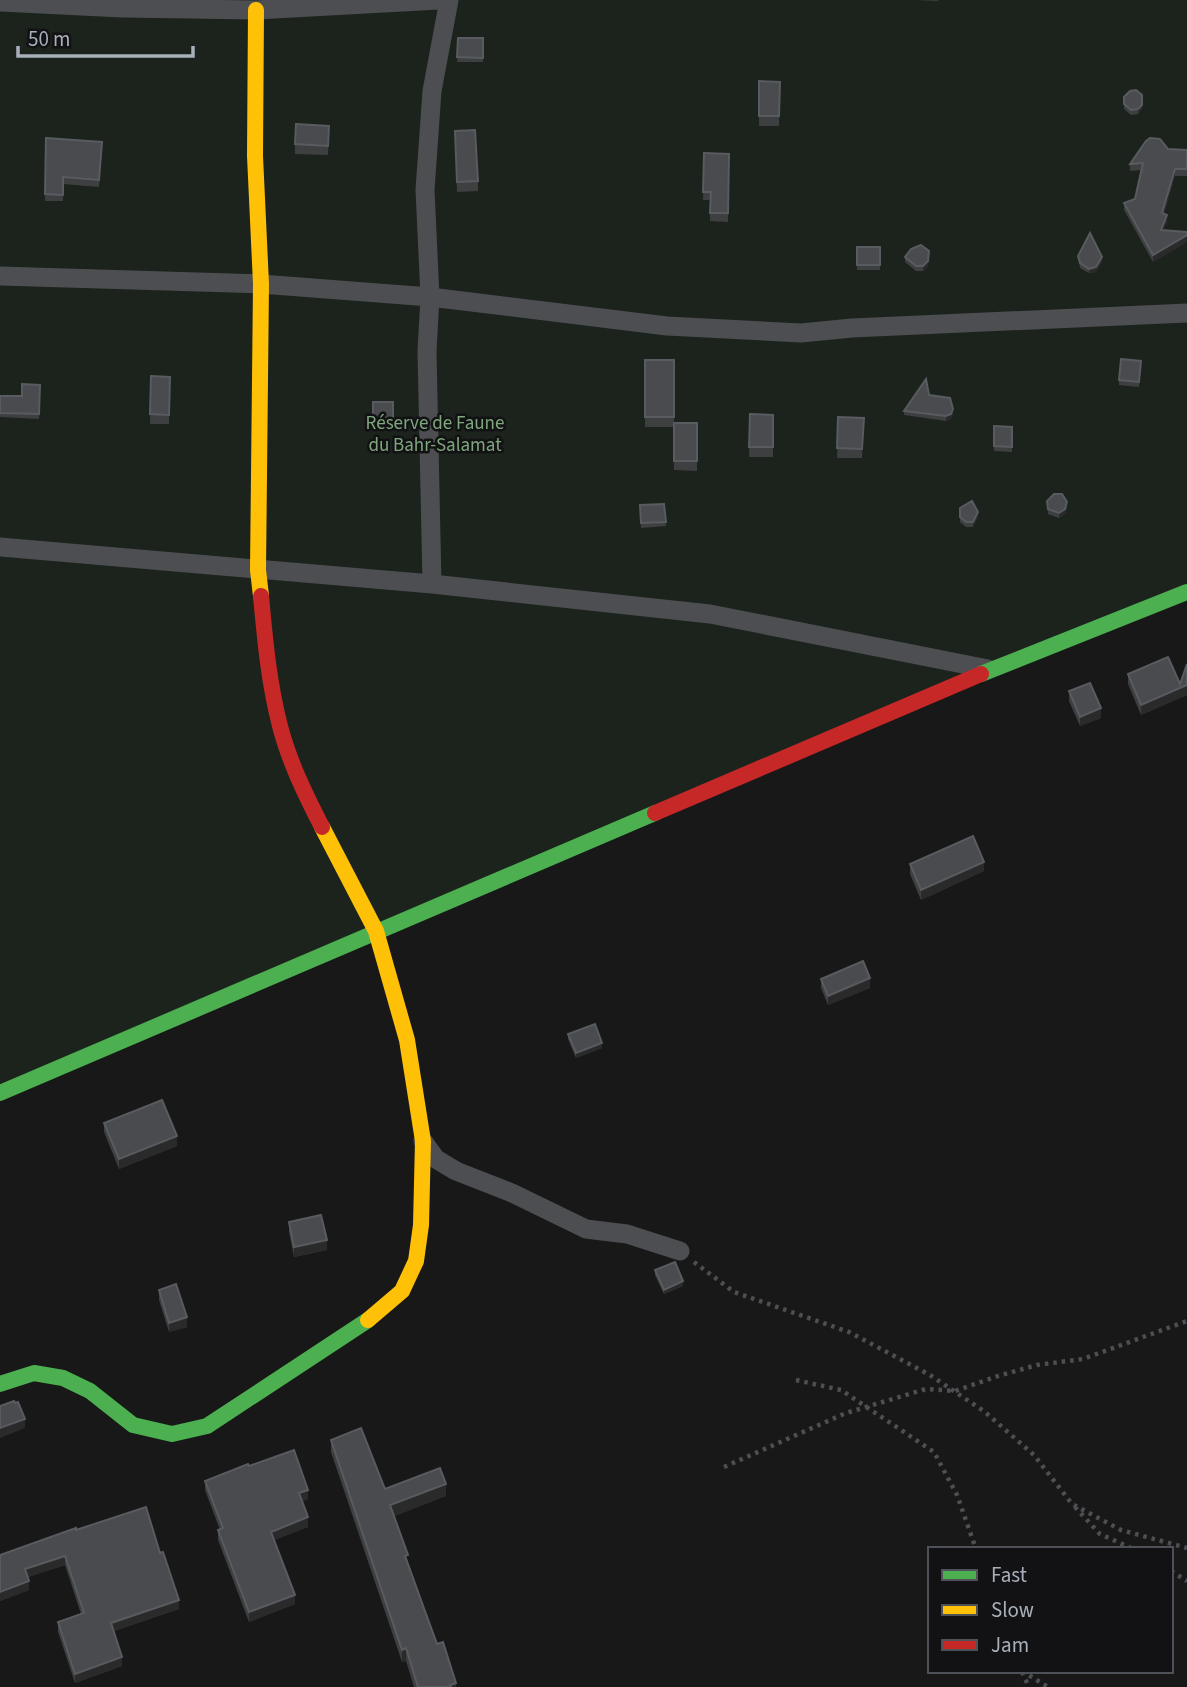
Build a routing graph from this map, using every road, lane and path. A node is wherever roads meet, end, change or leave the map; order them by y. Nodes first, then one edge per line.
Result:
1 (439, 0) edge
2 (449, 0) edge
3 (0, 2) edge
4 (256, 10) junction
5 (0, 276) edge
6 (261, 284) junction
7 (429, 297) junction
8 (1187, 313) edge
9 (0, 547) edge
10 (258, 570) junction
11 (432, 584) junction
12 (1187, 592) edge
13 (991, 670) junction
14 (376, 931) junction
15 (0, 1093) edge
16 (423, 1141) junction
17 (680, 1251) joint
18 (1187, 1321) edge
19 (796, 1380) dead end
20 (0, 1384) edge
21 (954, 1391) junction
22 (867, 1407) junction
23 (724, 1467) dead end
24 (1072, 1504) junction
25 (975, 1547) edge
26 (1129, 1547) edge
27 (1187, 1548) edge
28 (1025, 1673) edge
29 (1048, 1687) edge

1 - 4 street
2 - 7 street
3 - 4 street
4 - 6 street
5 - 6 street
6 - 7 street
6 - 10 street
7 - 8 street
7 - 11 street
9 - 10 street
10 - 11 street
10 - 14 street
11 - 13 street
12 - 13 street
13 - 14 street
14 - 15 street
14 - 16 street
16 - 17 street
16 - 20 street
17 - 21 path
18 - 21 path
19 - 22 path
21 - 22 path
21 - 24 path
22 - 23 path
22 - 25 path
24 - 26 path
24 - 27 path
28 - 29 path

